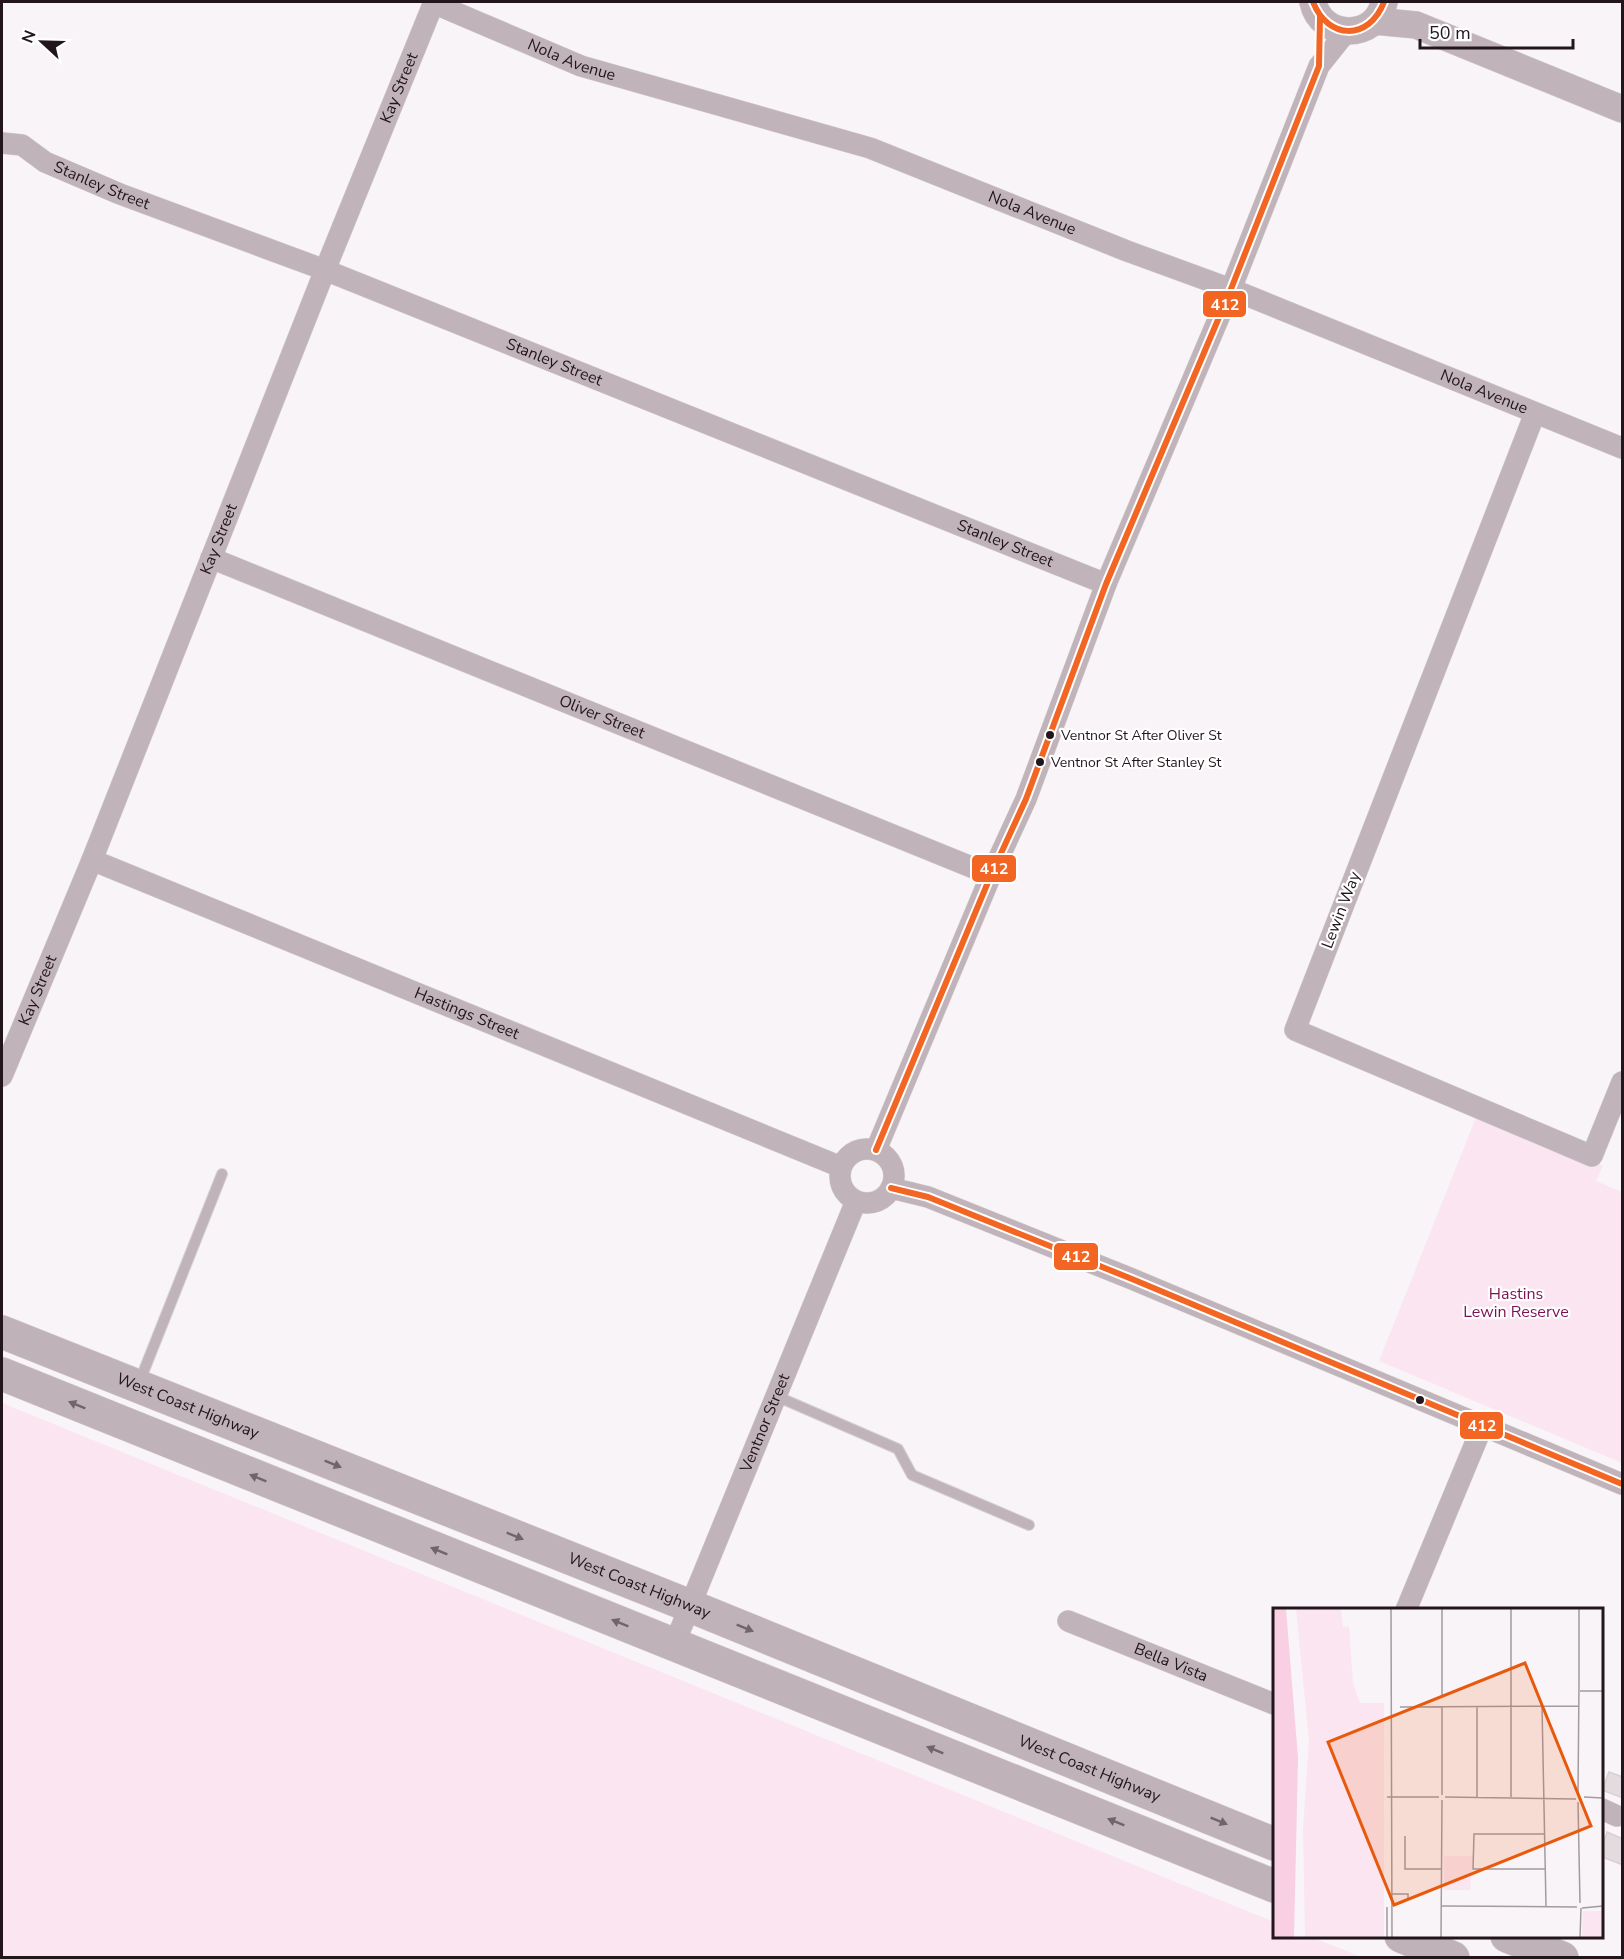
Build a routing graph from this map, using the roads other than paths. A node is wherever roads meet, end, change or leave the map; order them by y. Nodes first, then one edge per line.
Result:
1 (434, 2) edge
2 (1383, 8) edge
3 (1317, 9) edge
4 (1347, 31) junction
5 (1319, 66) junction
6 (1623, 109) edge
7 (2, 142) edge
8 (325, 270) junction
9 (1231, 289) junction
10 (1535, 413) junction
11 (1623, 448) edge
12 (211, 558) junction
13 (1106, 584) junction
14 (92, 860) junction
15 (991, 875) junction
16 (2, 1076) edge
17 (1623, 1082) edge
18 (876, 1150) junction
19 (841, 1167) junction
20 (222, 1174) dead end
21 (891, 1188) junction
22 (856, 1201) junction
23 (14, 1337) edge
24 (5, 1376) edge
25 (137, 1386) junction
26 (776, 1396) junction
27 (1482, 1427) junction
28 (1623, 1484) edge
29 (1029, 1525) dead end
30 (690, 1606) junction
31 (1407, 1608) edge
32 (1068, 1621) dead end
33 (674, 1645) junction
34 (1273, 1703) edge
35 (1145, 1791) junction
36 (1273, 1843) edge
37 (1171, 1844) junction
38 (1273, 1885) edge
39 (1406, 1938) edge
40 (1514, 1938) edge
41 (1453, 1958) edge
42 (1562, 1958) edge

1 - 8 street, Kay Street
1 - 9 street, Nola Avenue
2 - 4 street
2 - 6 street
3 - 4 street
3 - 5 street
4 - 5 street
5 - 9 street
7 - 8 street, Stanley Street
8 - 12 street, Kay Street
8 - 13 street, Stanley Street
9 - 10 street, Nola Avenue
9 - 13 street
10 - 11 street, Nola Avenue
10 - 17 street, Lewin Way
12 - 14 street, Kay Street
12 - 15 street, Oliver Street
13 - 15 street
14 - 16 street, Kay Street
14 - 19 street, Hastings Street
15 - 18 street
18 - 19 street
18 - 21 street
19 - 22 street
20 - 25 lane
21 - 22 street
21 - 27 street
22 - 26 street, Ventnor Street
23 - 24 highway
23 - 25 highway, West Coast Highway
33 -> 24 highway
25 -> 30 highway, West Coast Highway
26 - 29 lane
26 - 30 street, Ventnor Street
27 - 28 street
27 - 31 street
30 - 33 street, Ventnor Street
30 -> 35 highway, West Coast Highway
32 - 34 street, Bella Vista
37 -> 33 highway
35 -> 36 highway, West Coast Highway
35 - 37 highway
37 - 38 highway
39 - 41 highway
40 - 42 highway

